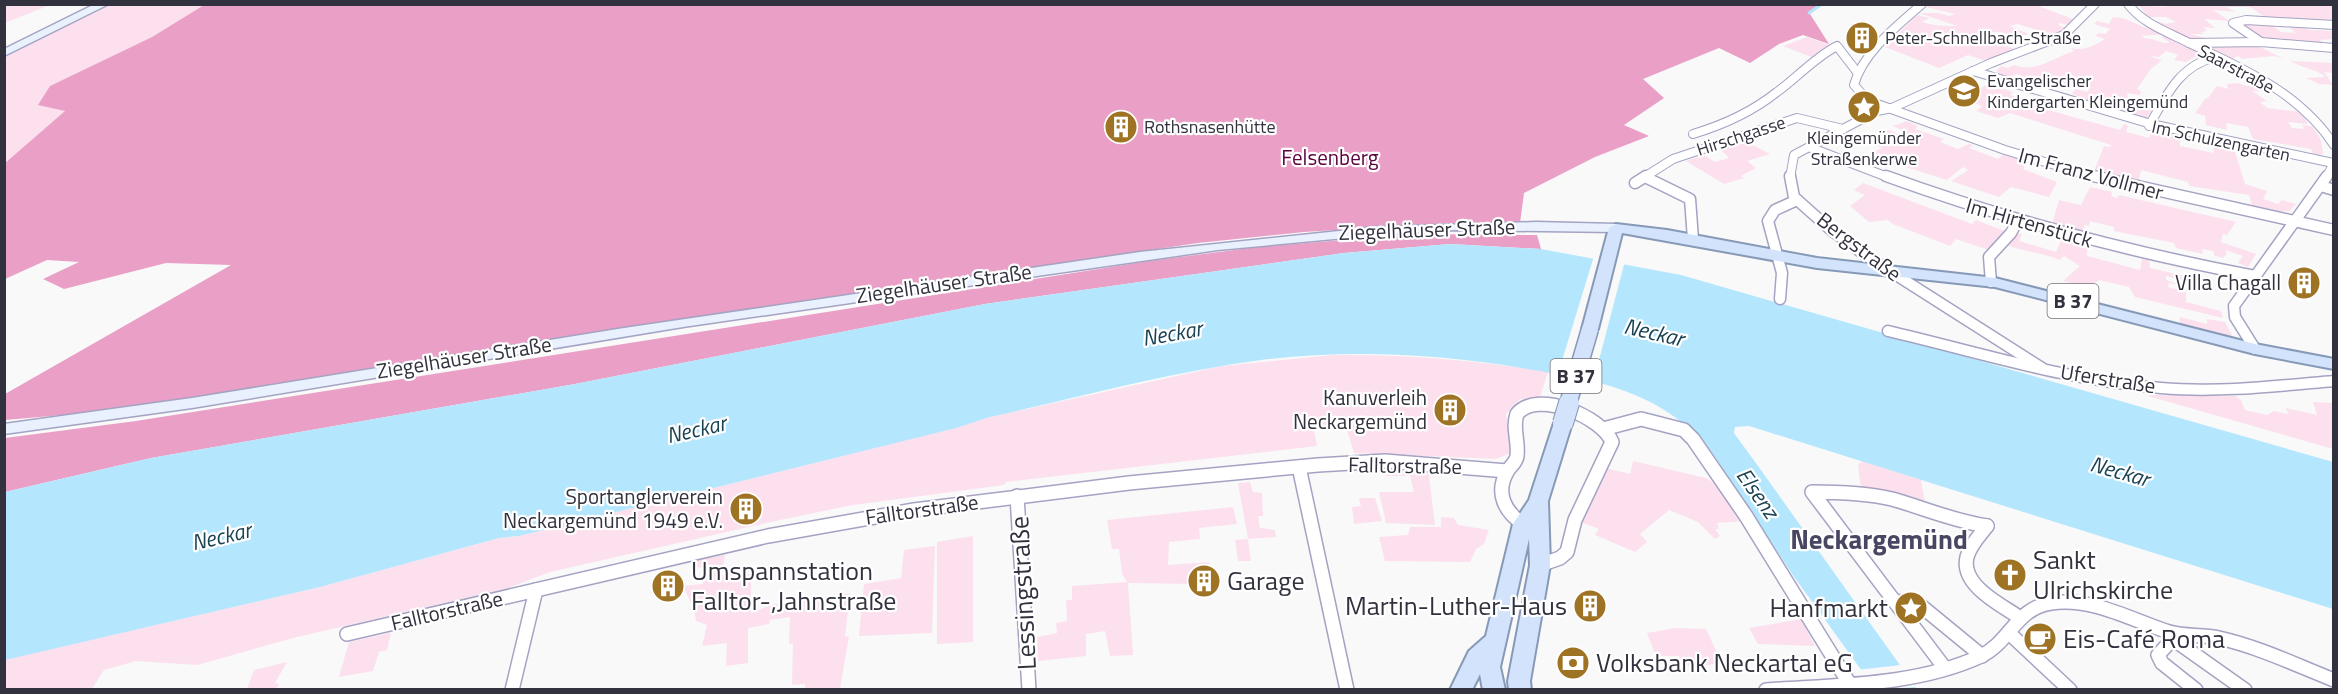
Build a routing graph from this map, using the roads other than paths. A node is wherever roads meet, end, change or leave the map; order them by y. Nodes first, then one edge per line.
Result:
1 (104, 4) edge
2 (1922, 4) edge
3 (2095, 4) edge
4 (2128, 4) edge
5 (2334, 25) edge
6 (2261, 42) junction
7 (2188, 43) junction
8 (2334, 48) edge
9 (4, 53) edge
10 (2215, 57) junction
11 (1973, 71) junction
12 (1857, 72) junction
13 (1869, 101) junction
14 (1892, 108) junction
15 (1877, 111) junction
16 (2149, 126) junction
17 (1843, 129) junction
18 (1693, 134) dead end
19 (2334, 145) edge
20 (1809, 147) junction
21 (2333, 163) edge
22 (1645, 177) junction
23 (1635, 183) dead end
24 (2321, 186) junction
25 (2334, 190) edge
26 (1797, 200) junction
27 (2295, 220) junction
28 (2017, 222) junction
29 (1576, 226) junction
30 (1616, 228) junction
31 (2334, 230) edge
32 (1658, 232) junction
33 (1693, 239) junction
34 (1613, 247) junction
35 (1778, 256) junction
36 (1888, 270) junction
37 (2255, 276) junction
38 (1991, 282) junction
39 (1780, 299) dead end
40 (1888, 331) dead end
41 (2255, 349) junction
42 (2334, 364) edge
43 (2042, 368) junction
44 (2334, 381) edge
45 (1607, 428) junction
46 (4, 429) edge
47 (1299, 467) junction
48 (1508, 471) junction
49 (1017, 496) junction
50 (1538, 501) junction
51 (1523, 524) junction
52 (1540, 565) junction
53 (536, 590) junction
54 (1897, 602) junction
55 (2019, 618) junction
56 (2009, 633) junction
57 (347, 634) dead end
58 (2175, 637) junction
59 (1496, 639) junction
60 (1982, 656) junction
61 (1944, 667) junction
62 (2334, 680) edge
63 (1856, 682) junction
64 (1821, 688) edge
65 (512, 690) edge
66 (1029, 690) edge
67 (1347, 690) edge
68 (1461, 690) edge
69 (1494, 690) edge
70 (1520, 690) edge
71 (1766, 690) edge
72 (2070, 690) edge
73 (2196, 690) edge
74 (2245, 690) edge

1 - 9 main road
2 - 12 street
3 - 11 street, Bergstraße
4 - 7 street, Saarstraße
5 - 6 street
6 - 7 street
6 - 8 street
7 - 10 street, Saarstraße
10 - 16 street
10 - 19 street, Saarstraße
11 - 14 street, Bergstraße
11 - 16 street, Im Schulzengarten
12 - 13 street
12 - 18 street
13 - 14 street
13 - 15 street
14 - 15 street, Bergstraße
14 - 27 street, Im Franz Vollmer
15 - 17 street, Bergstraße
16 - 21 street, Im Schulzengarten
17 - 20 street, Bergstraße
17 - 22 street, Hirschgasse
20 - 26 street, Bergstraße
20 - 28 street, Im Hirtenstück
21 - 24 street
22 - 23 street, Hirschgasse
22 - 33 street
24 - 25 street
24 - 27 street
26 - 35 street
26 - 36 street, Bergstraße
27 - 31 street, Im Franz Vollmer
27 - 37 street
28 - 37 street, Im Hirtenstück
28 - 38 street
29 - 30 main road, Ziegelhäuser Straße
29 - 34 main road
29 - 46 main road, Ziegelhäuser Straße
30 - 32 main road, Ziegelhäuser Straße / B 37
30 - 34 main road, B 37
32 - 33 main road, Ziegelhäuser Straße / B 37
32 - 34 main road, B 37
33 - 35 main road, Ziegelhäuser Straße / B 37
34 - 50 main road, B 37, bridge
35 - 36 main road, Ziegelhäuser Straße / B 37
35 - 39 street
36 - 38 main road, B 37
36 - 43 street, Bergstraße
37 - 41 street
38 - 41 main road, B 37
40 - 43 street, Uferstraße
41 - 42 main road, B 37
43 - 44 street, Uferstraße
45 - 48 street
45 - 52 street
45 - 63 street
47 - 48 street, Falltorstraße
47 - 49 street, Falltorstraße
47 - 67 street
48 - 51 street
49 - 53 street, Falltorstraße
49 - 66 street, Lessingstraße
50 - 51 main road, B 37
50 - 52 main road, B 37
51 - 59 main road, B 37
52 - 70 main road, B 37
53 - 57 street, Falltorstraße
53 - 65 street
54 - 55 street
54 - 60 street
54 - 61 street
55 - 56 street
55 - 58 street
56 - 60 street
56 - 72 street
58 - 62 street
58 - 73 street
58 - 74 street
59 - 68 main road, B 37
59 - 69 main road, B 37
60 - 61 street
61 - 63 street
63 - 64 street
64 - 71 street

